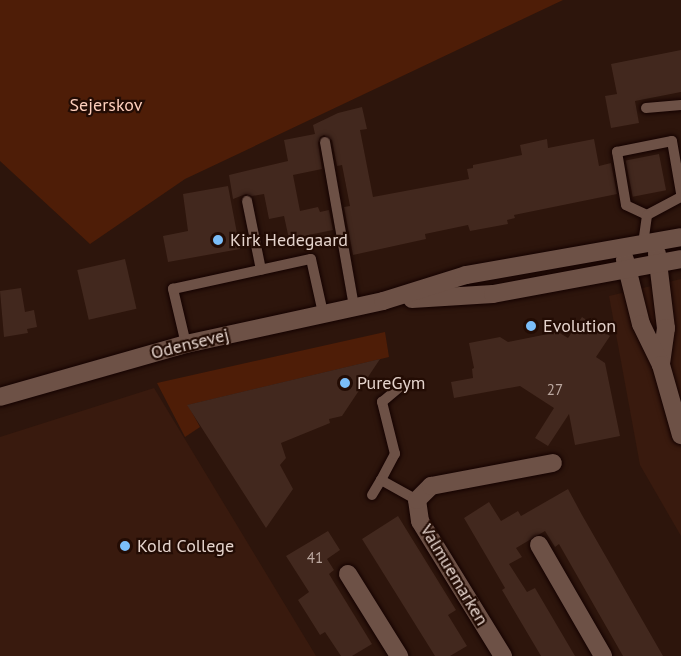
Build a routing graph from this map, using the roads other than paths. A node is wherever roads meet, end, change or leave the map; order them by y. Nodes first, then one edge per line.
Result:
1 (681, 105) edge
2 (646, 108) dead end
3 (325, 142) dead end
4 (678, 160) edge
5 (681, 193) edge
6 (681, 197) edge
7 (247, 201) dead end
8 (647, 215) junction
9 (681, 237) edge
10 (650, 243) junction
11 (621, 248) junction
12 (681, 259) edge
13 (657, 264) junction
14 (261, 270) junction
15 (627, 270) junction
16 (383, 301) junction
17 (354, 307) junction
18 (323, 313) junction
19 (186, 344) junction
20 (661, 365) junction
21 (400, 387) dead end
22 (0, 397) edge
23 (681, 435) edge
24 (554, 463) dead end
25 (381, 480) junction
26 (372, 495) dead end
27 (417, 501) junction
28 (538, 545) dead end
29 (348, 574) dead end
30 (496, 653) edge
31 (399, 656) edge
32 (603, 656) edge

1 - 2 lane
3 - 17 lane
4 - 5 lane
4 - 8 lane
6 - 8 lane
7 - 14 lane
8 - 10 lane
9 - 10 main road, Odensevej
10 - 11 main road, Odensevej
10 - 13 main road
11 - 15 main road
11 - 16 main road, Odensevej
12 - 13 main road, Odensevej
13 - 15 main road, Odensevej
13 - 20 main road
14 - 18 lane
14 - 19 lane
15 - 16 main road, Odensevej
15 - 20 main road
16 - 17 main road, Odensevej
17 - 18 main road, Odensevej
18 - 19 main road, Odensevej
19 - 22 main road, Odensevej
20 - 23 main road
21 - 25 lane
24 - 27 main road, Valmuemarken
25 - 26 lane
25 - 27 lane
27 - 30 main road, Valmuemarken
28 - 32 main road
29 - 31 main road

